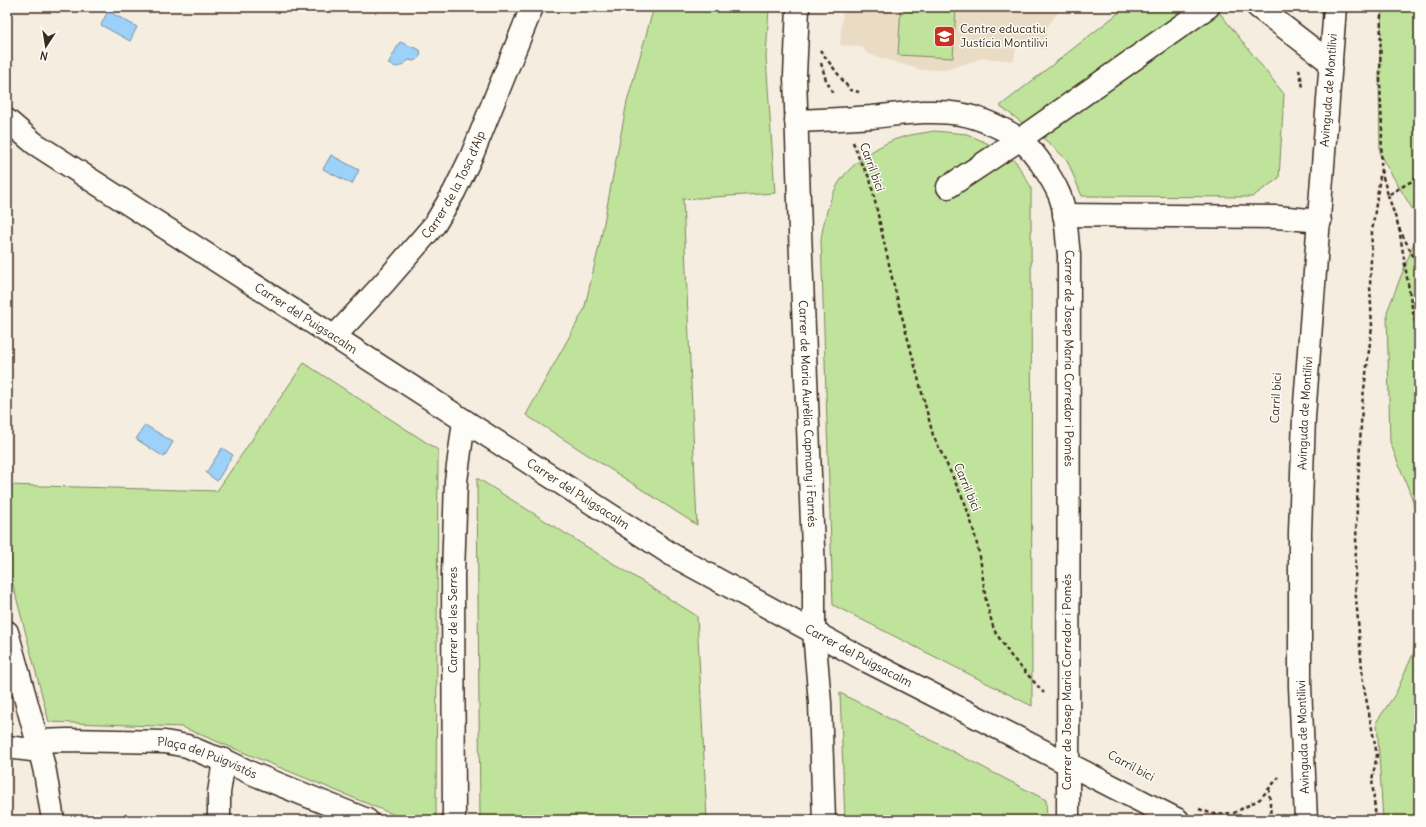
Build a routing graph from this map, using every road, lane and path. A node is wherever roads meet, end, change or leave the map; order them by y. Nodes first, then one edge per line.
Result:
1 (532, 7) edge
2 (798, 7) edge
3 (1208, 7) edge
4 (1258, 7) edge
5 (1335, 7) edge
6 (1381, 9) dead end
7 (1301, 40) junction
8 (816, 45) dead end
9 (1331, 63) junction
10 (1303, 89) dead end
11 (848, 119) junction
12 (7, 120) edge
13 (796, 122) junction
14 (1019, 140) junction
15 (1381, 169) junction
16 (1419, 177) edge
17 (948, 187) dead end
18 (1388, 195) junction
19 (1064, 215) junction
20 (1320, 221) junction
21 (1400, 228) junction
22 (1419, 266) edge
23 (334, 337) junction
24 (1419, 341) edge
25 (464, 421) junction
26 (7, 632) edge
27 (814, 632) junction
28 (1067, 716) junction
29 (39, 746) junction
30 (7, 747) edge
31 (224, 760) junction
32 (1067, 763) junction
33 (1281, 774) dead end
34 (1269, 788) junction
35 (1185, 813) edge
36 (53, 820) edge
37 (219, 820) edge
38 (367, 820) edge
39 (454, 820) edge
40 (824, 820) edge
41 (1068, 820) edge
42 (1271, 820) edge
43 (1306, 820) edge
44 (1376, 820) edge

1 - 23 street, Carrer de la Tosa d'Alp
2 - 13 street, Carrer de Maria Aurèlia Capmany i Farnés
3 - 14 street
4 - 7 street
5 - 9 street, Avinguda de Montilivi
6 - 15 path
7 - 9 street
7 - 10 path
8 - 11 path, Carril bici
9 - 20 street, Avinguda de Montilivi
11 - 13 street, Carrer de Josep Maria Corredor i Pomés
11 - 14 street, Carrer de Josep Maria Corredor i Pomés
11 - 28 path, Carril bici
12 - 23 street, Carrer del Puigsacalm
13 - 27 street, Carrer de Maria Aurèlia Capmany i Farnés
14 - 17 street
14 - 19 street, Carrer de Josep Maria Corredor i Pomés
15 - 18 path
15 - 44 path
16 - 18 path
18 - 21 path
19 - 20 street
19 - 28 street, Carrer de Josep Maria Corredor i Pomés
20 - 43 street, Avinguda de Montilivi
21 - 22 path
21 - 24 path
23 - 25 street, Carrer del Puigsacalm
25 - 27 street, Carrer del Puigsacalm
25 - 39 street, Carrer de les Serres
26 - 29 street
27 - 32 street, Carrer del Puigsacalm
27 - 40 street, Carrer de Maria Aurèlia Capmany i Farnés
28 - 32 street, Carrer de Josep Maria Corredor i Pomés
29 - 30 street, Plaça del Puigvistós
29 - 31 street, Plaça del Puigvistós
29 - 36 street
31 - 37 street
31 - 38 street, Plaça del Puigvistós
32 - 35 street, Carrer del Puigsacalm
32 - 41 street, Carrer de Josep Maria Corredor i Pomés
33 - 34 path
34 - 35 path
34 - 42 path

